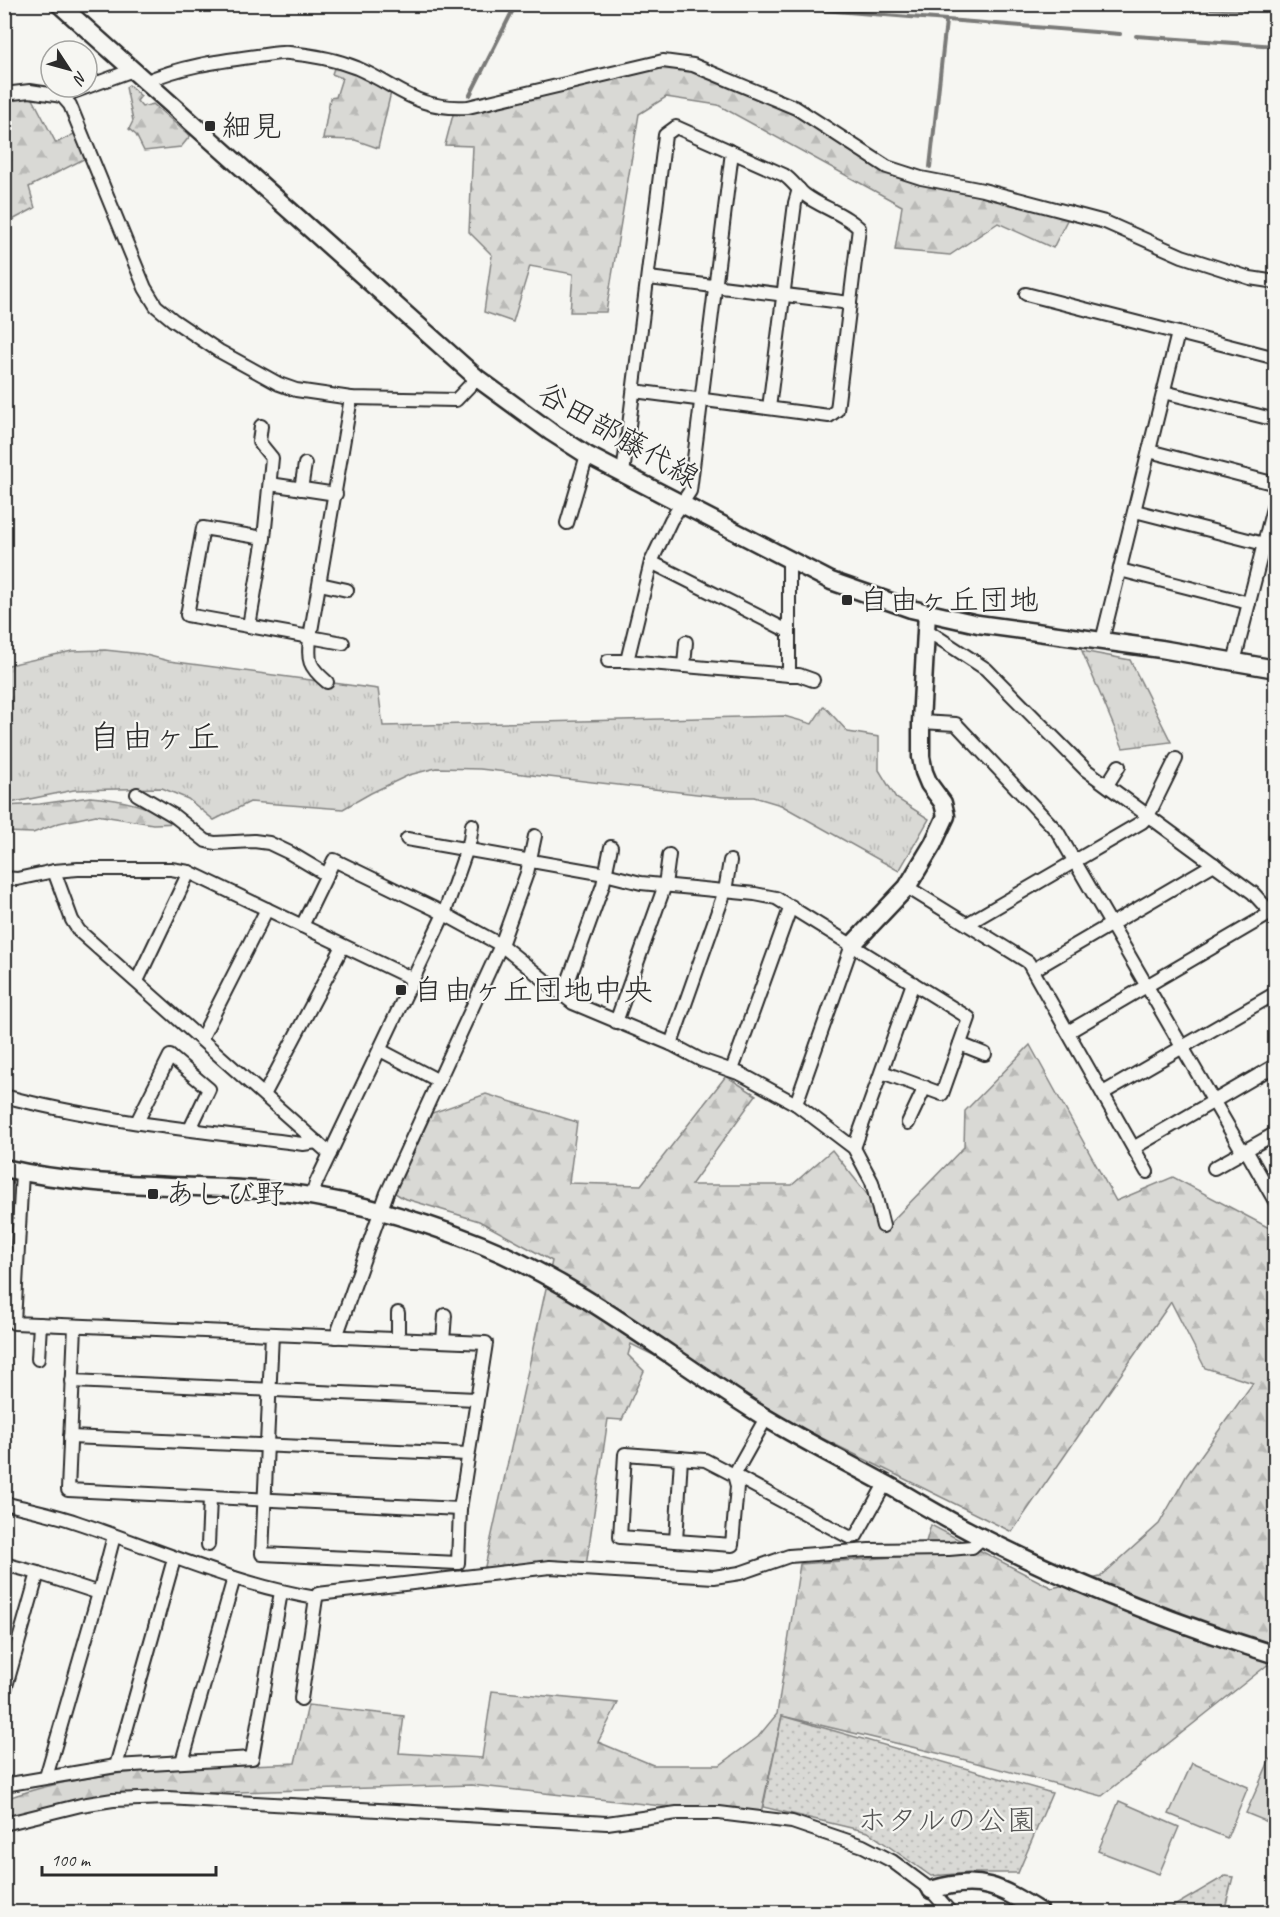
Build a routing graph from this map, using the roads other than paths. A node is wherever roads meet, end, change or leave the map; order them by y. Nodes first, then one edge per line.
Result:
1 (59, 4) edge
2 (139, 76) junction
3 (99, 86) edge
4 (39, 92) edge
5 (4, 94) edge
6 (65, 99) edge
7 (732, 152) junction
8 (799, 189) junction
9 (649, 278) junction
10 (1275, 282) edge
11 (716, 286) junction
12 (783, 294) junction
13 (1026, 294) dead end
14 (850, 303) junction
15 (1178, 333) junction
16 (1275, 358) edge
17 (477, 378) junction
18 (634, 392) junction
19 (1164, 392) junction
20 (351, 398) junction
21 (701, 400) junction
22 (769, 408) junction
23 (1275, 420) edge
24 (261, 426) dead end
25 (1149, 452) junction
26 (587, 455) junction
27 (305, 464) dead end
28 (623, 474) junction
29 (1275, 483) edge
30 (270, 484) junction
31 (301, 489) junction
32 (336, 494) junction
33 (1275, 496) edge
34 (682, 504) junction
35 (1134, 511) junction
36 (567, 523) dead end
37 (264, 538) junction
38 (1264, 544) junction
39 (789, 561) junction
40 (651, 562) junction
41 (1120, 570) junction
42 (320, 584) junction
43 (347, 590) dead end
44 (1249, 603) junction
45 (926, 621) junction
46 (249, 626) junction
47 (788, 631) junction
48 (310, 637) junction
49 (1102, 641) junction
50 (686, 642) dead end
51 (343, 643) dead end
52 (608, 661) dead end
53 (627, 662) junction
54 (1234, 662) junction
55 (684, 666) junction
56 (1275, 669) edge
57 (789, 675) junction
58 (813, 680) dead end
59 (327, 682) dead end
60 (921, 722) junction
61 (1176, 759) dead end
62 (1119, 766) dead end
63 (1107, 785) junction
64 (137, 794) dead end
65 (1148, 816) junction
66 (472, 825) dead end
67 (535, 836) dead end
68 (407, 839) dead end
69 (611, 848) dead end
70 (467, 850) junction
71 (669, 855) dead end
72 (730, 861) dead end
73 (530, 862) junction
74 (1074, 862) junction
75 (1214, 864) junction
76 (54, 871) junction
77 (189, 872) junction
78 (605, 874) junction
79 (327, 875) junction
80 (4, 878) edge
81 (665, 885) junction
82 (907, 887) junction
83 (725, 891) junction
84 (791, 906) junction
85 (267, 909) junction
86 (444, 914) junction
87 (1273, 916) edge
88 (967, 924) junction
89 (1111, 925) junction
90 (302, 926) junction
91 (501, 945) junction
92 (852, 945) junction
93 (342, 946) junction
94 (1033, 969) junction
95 (414, 980) junction
96 (137, 981) junction
97 (913, 983) junction
98 (1147, 986) junction
99 (1275, 993) edge
100 (563, 996) junction
101 (616, 1022) junction
102 (1068, 1032) junction
103 (201, 1039) junction
104 (671, 1044) junction
105 (960, 1044) junction
106 (1182, 1047) junction
107 (380, 1050) junction
108 (985, 1054) dead end
109 (1275, 1065) edge
110 (732, 1070) junction
111 (882, 1072) junction
112 (439, 1080) junction
113 (925, 1087) junction
114 (1103, 1093) junction
115 (264, 1095) junction
116 (4, 1096) edge
117 (1214, 1101) junction
118 (796, 1104) junction
119 (137, 1122) junction
120 (908, 1123) dead end
121 (190, 1129) junction
122 (1275, 1133) edge
123 (317, 1142) junction
124 (1135, 1147) junction
125 (854, 1148) junction
126 (1244, 1151) junction
127 (330, 1154) junction
128 (4, 1168) edge
129 (1214, 1168) dead end
130 (22, 1172) junction
131 (1147, 1172) dead end
132 (312, 1196) junction
133 (1275, 1203) edge
134 (381, 1210) junction
135 (883, 1226) dead end
136 (10, 1268) edge
137 (398, 1313) dead end
138 (446, 1315) dead end
139 (40, 1324) junction
140 (75, 1326) junction
141 (272, 1334) junction
142 (336, 1337) junction
143 (398, 1340) junction
144 (443, 1341) junction
145 (38, 1359) dead end
146 (72, 1381) junction
147 (270, 1390) junction
148 (476, 1399) junction
149 (766, 1418) junction
150 (70, 1437) junction
151 (268, 1444) junction
152 (468, 1454) junction
153 (681, 1458) junction
154 (734, 1475) junction
155 (885, 1484) junction
156 (210, 1498) junction
157 (266, 1499) junction
158 (4, 1503) edge
159 (460, 1509) junction
160 (114, 1536) junction
161 (982, 1538) junction
162 (676, 1541) junction
163 (208, 1545) dead end
164 (174, 1559) junction
165 (4, 1564) edge
166 (38, 1573) junction
167 (234, 1578) junction
168 (281, 1592) junction
169 (99, 1593) junction
170 (316, 1598) junction
171 (1275, 1654) edge
172 (4, 1693) edge
173 (301, 1699) dead end
174 (182, 1762) junction
175 (116, 1766) junction
176 (46, 1777) junction
177 (4, 1785) edge
178 (4, 1824) edge
179 (931, 1890) junction
180 (950, 1912) edge
181 (1040, 1912) edge

1 - 2 street, 谷田部藤代線
2 - 3 street
2 - 10 street
2 - 17 street, 谷田部藤代線
4 - 5 street
6 - 20 street
7 - 8 street
7 - 9 street
7 - 11 street
8 - 12 street
8 - 14 street
9 - 11 street
9 - 18 street
11 - 12 street
11 - 21 street
12 - 14 street
12 - 22 street
13 - 15 street
14 - 22 street
15 - 16 street
15 - 19 street
17 - 20 street
17 - 26 street, 谷田部藤代線
18 - 21 street
18 - 28 street
19 - 23 street
19 - 25 street
20 - 32 street
21 - 22 street
21 - 34 street
24 - 30 street
25 - 29 street
25 - 35 street
26 - 28 street, 谷田部藤代線
26 - 36 street
27 - 31 street
28 - 34 street, 谷田部藤代線
30 - 31 street
30 - 37 street
31 - 32 street
32 - 42 street
33 - 38 street
34 - 39 street, 谷田部藤代線
34 - 40 street
35 - 38 street
35 - 41 street
37 - 46 street
37 - 46 street
38 - 44 street
39 - 45 street, 谷田部藤代線
39 - 47 street
40 - 47 street
40 - 53 street
41 - 44 street
41 - 49 street
42 - 43 street
42 - 48 street
44 - 54 street
45 - 49 street, 谷田部藤代線
45 - 60 street
45 - 63 street
46 - 48 street
47 - 57 street
48 - 51 street
48 - 59 street
49 - 54 street, 谷田部藤代線
50 - 55 street
52 - 53 street
53 - 55 street
54 - 56 street, 谷田部藤代線
55 - 57 street
57 - 58 street
60 - 74 street
60 - 82 street
61 - 65 street
62 - 63 street
63 - 65 street
64 - 79 street
65 - 74 street
65 - 75 street
66 - 70 street
67 - 73 street
68 - 70 street
69 - 78 street
70 - 73 street
70 - 86 street
71 - 81 street
72 - 83 street
73 - 78 street
73 - 91 street
74 - 88 street
74 - 89 street
75 - 87 street
75 - 89 street
76 - 77 street
76 - 80 street
76 - 96 street
77 - 85 street
77 - 96 street
78 - 81 street
78 - 100 street
79 - 86 street
79 - 90 street
81 - 83 street
81 - 101 street
82 - 88 street
82 - 92 street
83 - 84 street
83 - 104 street
84 - 92 street
84 - 110 street
85 - 90 street
85 - 103 street
86 - 91 street
86 - 95 street
87 - 98 street
88 - 94 street
89 - 94 street
89 - 98 street
90 - 93 street
91 - 100 street
91 - 112 street
92 - 97 street
92 - 118 street
93 - 95 street
93 - 115 street
94 - 102 street
95 - 107 street
96 - 103 street
97 - 105 street
97 - 111 street
98 - 102 street
98 - 106 street
99 - 106 street
100 - 101 street
101 - 104 street
102 - 114 street
103 - 115 street
104 - 110 street
105 - 108 street
105 - 113 street
106 - 114 street
106 - 117 street
107 - 112 street
107 - 127 street
109 - 117 street
110 - 118 street
111 - 113 street
111 - 125 street
112 - 134 street
113 - 120 street
114 - 124 street
115 - 123 street
116 - 119 street
117 - 124 street
117 - 126 street
118 - 125 street
119 - 121 street
119 - 121 street
121 - 123 street
122 - 126 street
123 - 127 street
124 - 131 street
125 - 135 street
126 - 129 street
126 - 133 street
127 - 132 street
128 - 130 street
130 - 132 street
130 - 136 street
132 - 134 street
134 - 142 street
134 - 149 street
136 - 139 street
137 - 143 street
138 - 144 street
139 - 140 street
139 - 145 street
140 - 141 street
140 - 146 street
141 - 142 street
141 - 147 street
142 - 143 street
143 - 144 street
144 - 148 street
146 - 147 street
146 - 150 street
147 - 148 street
147 - 151 street
148 - 152 street
149 - 154 street
149 - 155 street
150 - 151 street
150 - 156 street
151 - 152 street
151 - 157 street
152 - 159 street
153 - 154 street
153 - 162 street
153 - 162 street
154 - 155 street
154 - 162 street
155 - 161 street
156 - 157 street
156 - 163 street
157 - 159 street
157 - 159 street
158 - 160 street
160 - 164 street
160 - 169 street
161 - 170 street
161 - 171 street
164 - 167 street
164 - 175 street
165 - 166 street
166 - 169 street
166 - 172 street
167 - 168 street
167 - 174 street
168 - 170 street
168 - 174 street
169 - 176 street
170 - 173 street
174 - 175 street
175 - 176 street
176 - 177 street
178 - 179 street
179 - 180 street
179 - 181 street

